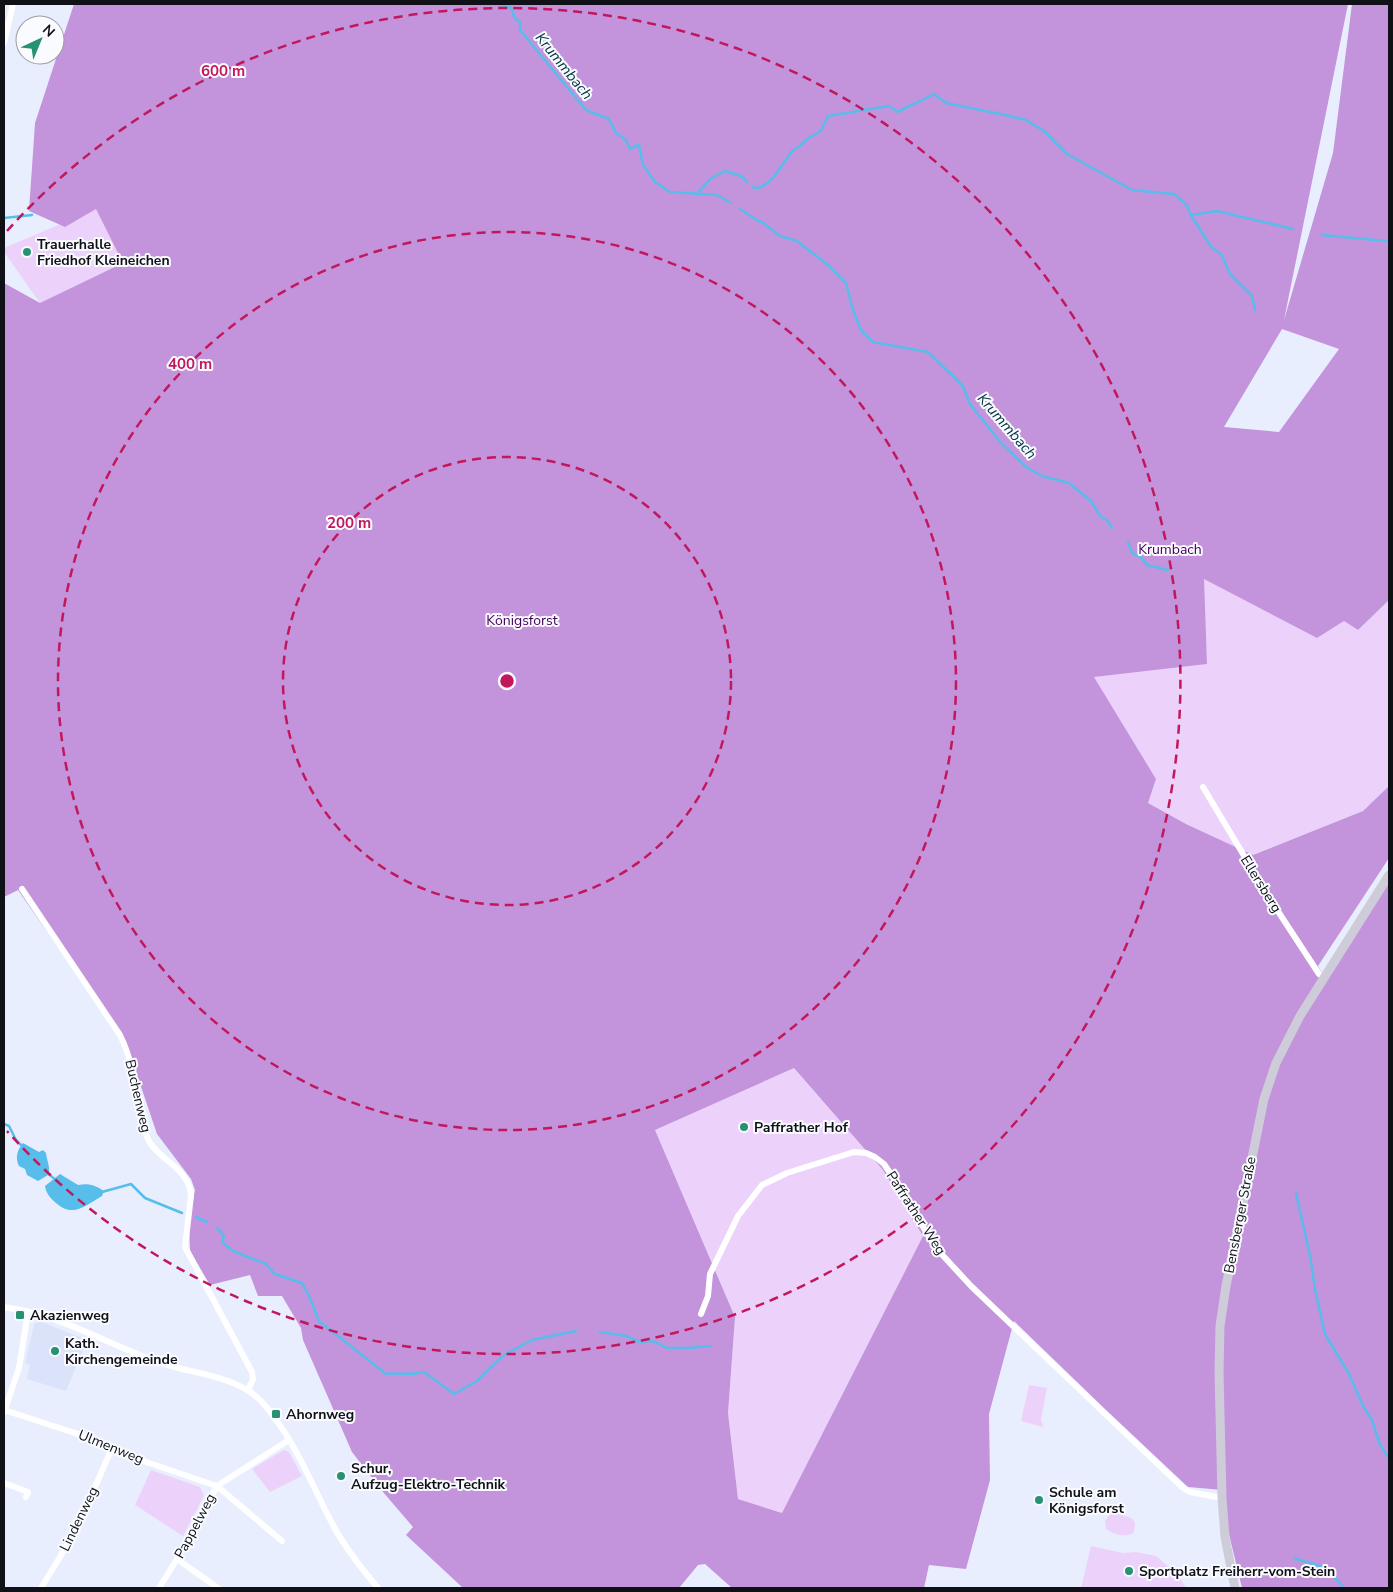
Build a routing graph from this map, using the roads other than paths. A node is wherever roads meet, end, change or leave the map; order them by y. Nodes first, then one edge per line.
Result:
1 (13, 4) edge
2 (4, 43) edge
3 (1203, 787) dead end
4 (1389, 875) edge
5 (22, 889) dead end
6 (1324, 978) junction
7 (4, 1307) edge
8 (28, 1312) junction
9 (701, 1314) dead end
10 (248, 1390) junction
11 (4, 1411) edge
12 (289, 1440) junction
13 (112, 1448) junction
14 (4, 1484) edge
15 (217, 1486) junction
16 (26, 1498) dead end
17 (1222, 1498) junction
18 (282, 1541) dead end
19 (177, 1559) junction
20 (41, 1588) edge
21 (159, 1588) edge
22 (218, 1588) edge
23 (378, 1588) edge
24 (1234, 1588) edge

1 - 2 street
3 - 6 street, Ellersberg
4 - 6 main road, Bensberger Straße
5 - 10 street, Buchenweg
6 - 17 main road, Bensberger Straße
7 - 8 street
8 - 10 street
8 - 11 street
9 - 17 street, Paffrather Weg
10 - 12 street
11 - 13 street, Ulmenweg
12 - 15 street, Pappelweg
12 - 23 street
13 - 15 street, Ulmenweg
13 - 20 street, Lindenweg
14 - 16 street
15 - 18 street
15 - 19 street, Pappelweg
17 - 24 main road, Bensberger Straße
19 - 21 street, Pappelweg
19 - 22 street

